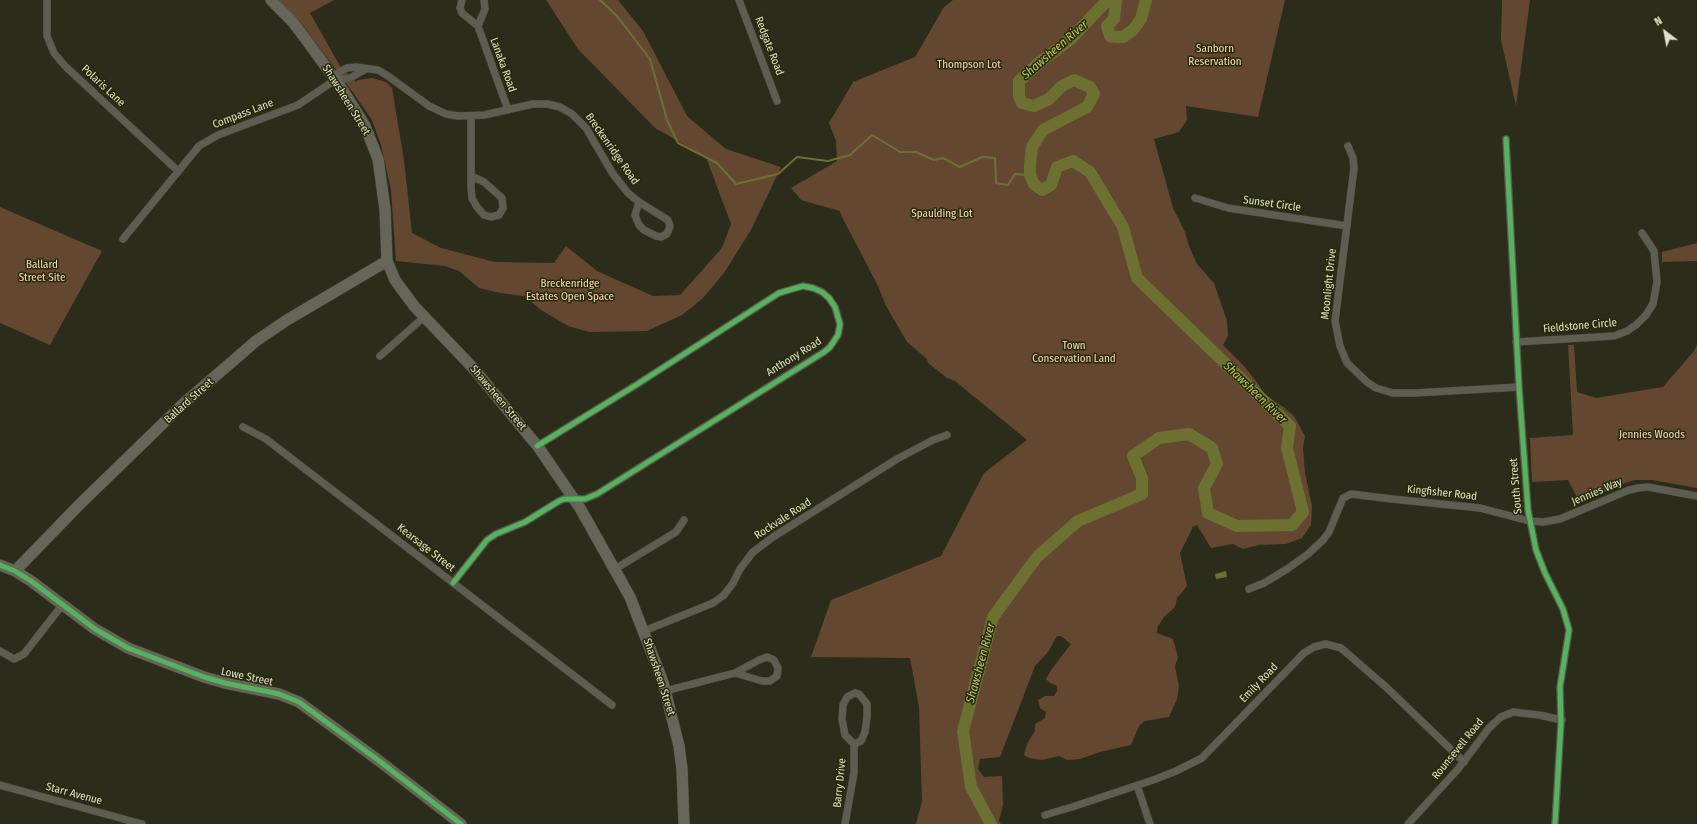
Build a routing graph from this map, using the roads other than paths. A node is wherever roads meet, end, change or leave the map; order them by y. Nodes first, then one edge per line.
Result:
1 (47, 0) edge
2 (271, 0) edge
3 (462, 0) edge
4 (484, 0) edge
5 (739, 0) edge
6 (478, 26) junction
7 (335, 80) junction
8 (777, 101) dead end
9 (508, 110) junction
10 (471, 117) junction
11 (1506, 139) dead end
12 (1348, 146) dead end
13 (178, 171) junction
14 (470, 176) junction
15 (1195, 198) dead end
16 (639, 202) junction
17 (1347, 226) junction
18 (1642, 233) dead end
19 (123, 239) dead end
20 (387, 261) junction
21 (424, 317) junction
22 (1516, 342) junction
23 (380, 356) dead end
24 (1518, 387) junction
25 (243, 427) dead end
26 (948, 435) dead end
27 (537, 446) junction
28 (1697, 496) edge
29 (575, 500) junction
30 (684, 520) dead end
31 (1530, 521) junction
32 (0, 565) edge
33 (615, 569) junction
34 (15, 571) junction
35 (454, 584) junction
36 (1249, 589) dead end
37 (63, 604) junction
38 (644, 631) junction
39 (0, 651) edge
40 (735, 674) junction
41 (665, 691) junction
42 (612, 705) dead end
43 (1562, 720) junction
44 (854, 744) junction
45 (1464, 762) junction
46 (0, 785) edge
47 (1137, 785) junction
48 (1045, 815) dead end
49 (142, 824) edge
50 (461, 824) edge
51 (684, 824) edge
52 (845, 824) edge
53 (1150, 824) edge
54 (1408, 824) edge
55 (1555, 824) edge

1 - 13 street, Polaris Lane
2 - 7 street, Shawsheen Street
3 - 6 street
4 - 6 street
5 - 8 street, Redgate Road
6 - 9 street, Lanaka Road
7 - 10 street, Breckenridge Road
7 - 13 street, Compass Lane
7 - 20 street, Shawsheen Street
9 - 10 street, Breckenridge Road
9 - 16 street, Breckenridge Road
10 - 14 street
11 - 22 street, South Street
12 - 17 street, Moonlight Drive
13 - 19 street, Compass Lane
14 - 14 street
15 - 17 street, Sunset Circle
16 - 16 street, Breckenridge Road
17 - 24 street, Moonlight Drive
18 - 22 street, Fieldstone Circle
20 - 21 street, Shawsheen Street
20 - 34 street, Ballard Street
21 - 23 street
21 - 27 street, Shawsheen Street
22 - 24 street, South Street
24 - 31 street, South Street
25 - 35 street, Kearsage Street
26 - 38 street, Rockvale Road
27 - 29 street, Shawsheen Street
27 - 29 street, Anthony Road
28 - 31 street, Jennies Way
29 - 33 street, Shawsheen Street
29 - 35 street, Anthony Road
30 - 33 street
31 - 36 street, Kingfisher Road
31 - 43 street, South Street
32 - 34 street, Lowe Street
33 - 38 street, Shawsheen Street
34 - 37 street, Lowe Street
35 - 42 street, Kearsage Street
37 - 39 street
37 - 50 street, Lowe Street
38 - 41 street, Shawsheen Street
40 - 40 street
40 - 41 street
41 - 51 street, Shawsheen Street
43 - 45 street, Rounsevell Road
43 - 55 street, South Street
44 - 44 street, Barry Drive
44 - 52 street, Barry Drive
45 - 47 street, Emily Road
45 - 54 street, Rounsevell Road
46 - 49 street, Starr Avenue
47 - 48 street, Emily Road
47 - 53 street

